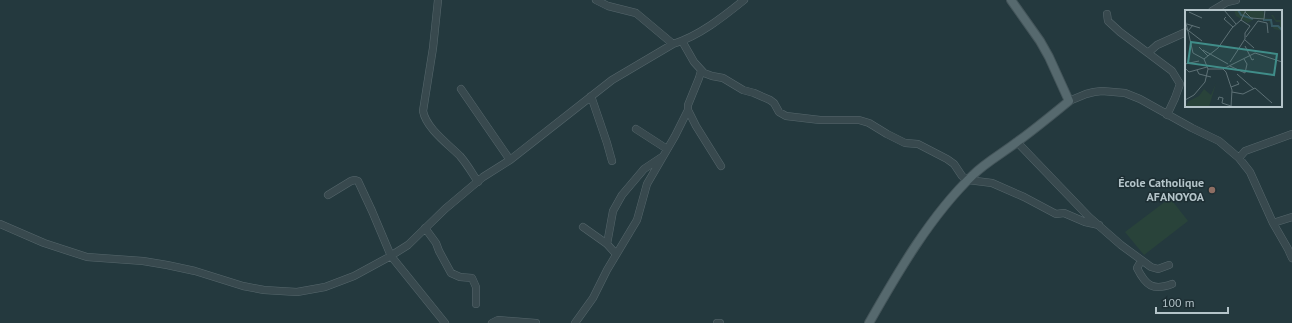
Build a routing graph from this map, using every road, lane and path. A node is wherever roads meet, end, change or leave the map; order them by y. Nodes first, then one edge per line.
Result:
1 (438, 0) edge
2 (596, 0) edge
3 (744, 0) edge
4 (1011, 0) edge
5 (1236, 0) edge
6 (1214, 10) edge
7 (1107, 14) dead end
8 (1185, 32) edge
9 (682, 41) junction
10 (673, 44) junction
11 (1148, 53) junction
12 (701, 70) junction
13 (461, 89) dead end
14 (591, 96) junction
15 (1069, 101) junction
16 (688, 110) junction
17 (1167, 115) junction
18 (636, 129) dead end
19 (1292, 134) edge
20 (1017, 142) junction
21 (667, 149) junction
22 (662, 157) junction
23 (1239, 158) junction
24 (510, 160) junction
25 (612, 161) dead end
26 (721, 166) dead end
27 (968, 180) junction
28 (478, 182) junction
29 (328, 194) dead end
30 (1292, 217) edge
31 (1273, 223) junction
32 (0, 224) edge
33 (1099, 225) junction
34 (582, 227) dead end
35 (425, 228) junction
36 (607, 244) junction
37 (616, 254) junction
38 (391, 256) junction
39 (1292, 258) edge
40 (1141, 260) junction
41 (1170, 265) dead end
42 (1172, 284) dead end
43 (476, 304) dead end
44 (445, 323) edge
45 (492, 323) edge
46 (536, 323) edge
47 (575, 323) edge
48 (869, 323) edge

1 - 28 street
2 - 10 street
3 - 9 street
4 - 15 main road
5 - 6 street
7 - 11 street
8 - 11 street
9 - 10 street
9 - 12 street
10 - 14 street
11 - 17 street
12 - 16 street
12 - 27 street
13 - 24 street
14 - 24 street
14 - 25 street
15 - 17 street
15 - 20 main road
16 - 21 street
16 - 26 street
17 - 23 street
18 - 21 street
19 - 23 street
20 - 27 main road
20 - 33 street
21 - 22 street
22 - 36 street
22 - 37 street
23 - 31 street
24 - 28 street
27 - 33 street
27 - 48 main road
28 - 35 street
29 - 38 street
30 - 31 street
31 - 39 street
32 - 38 street
33 - 40 street
34 - 36 street
35 - 38 street
35 - 43 street
36 - 37 street
37 - 47 street
38 - 44 street
40 - 41 street
40 - 42 street
45 - 46 street

